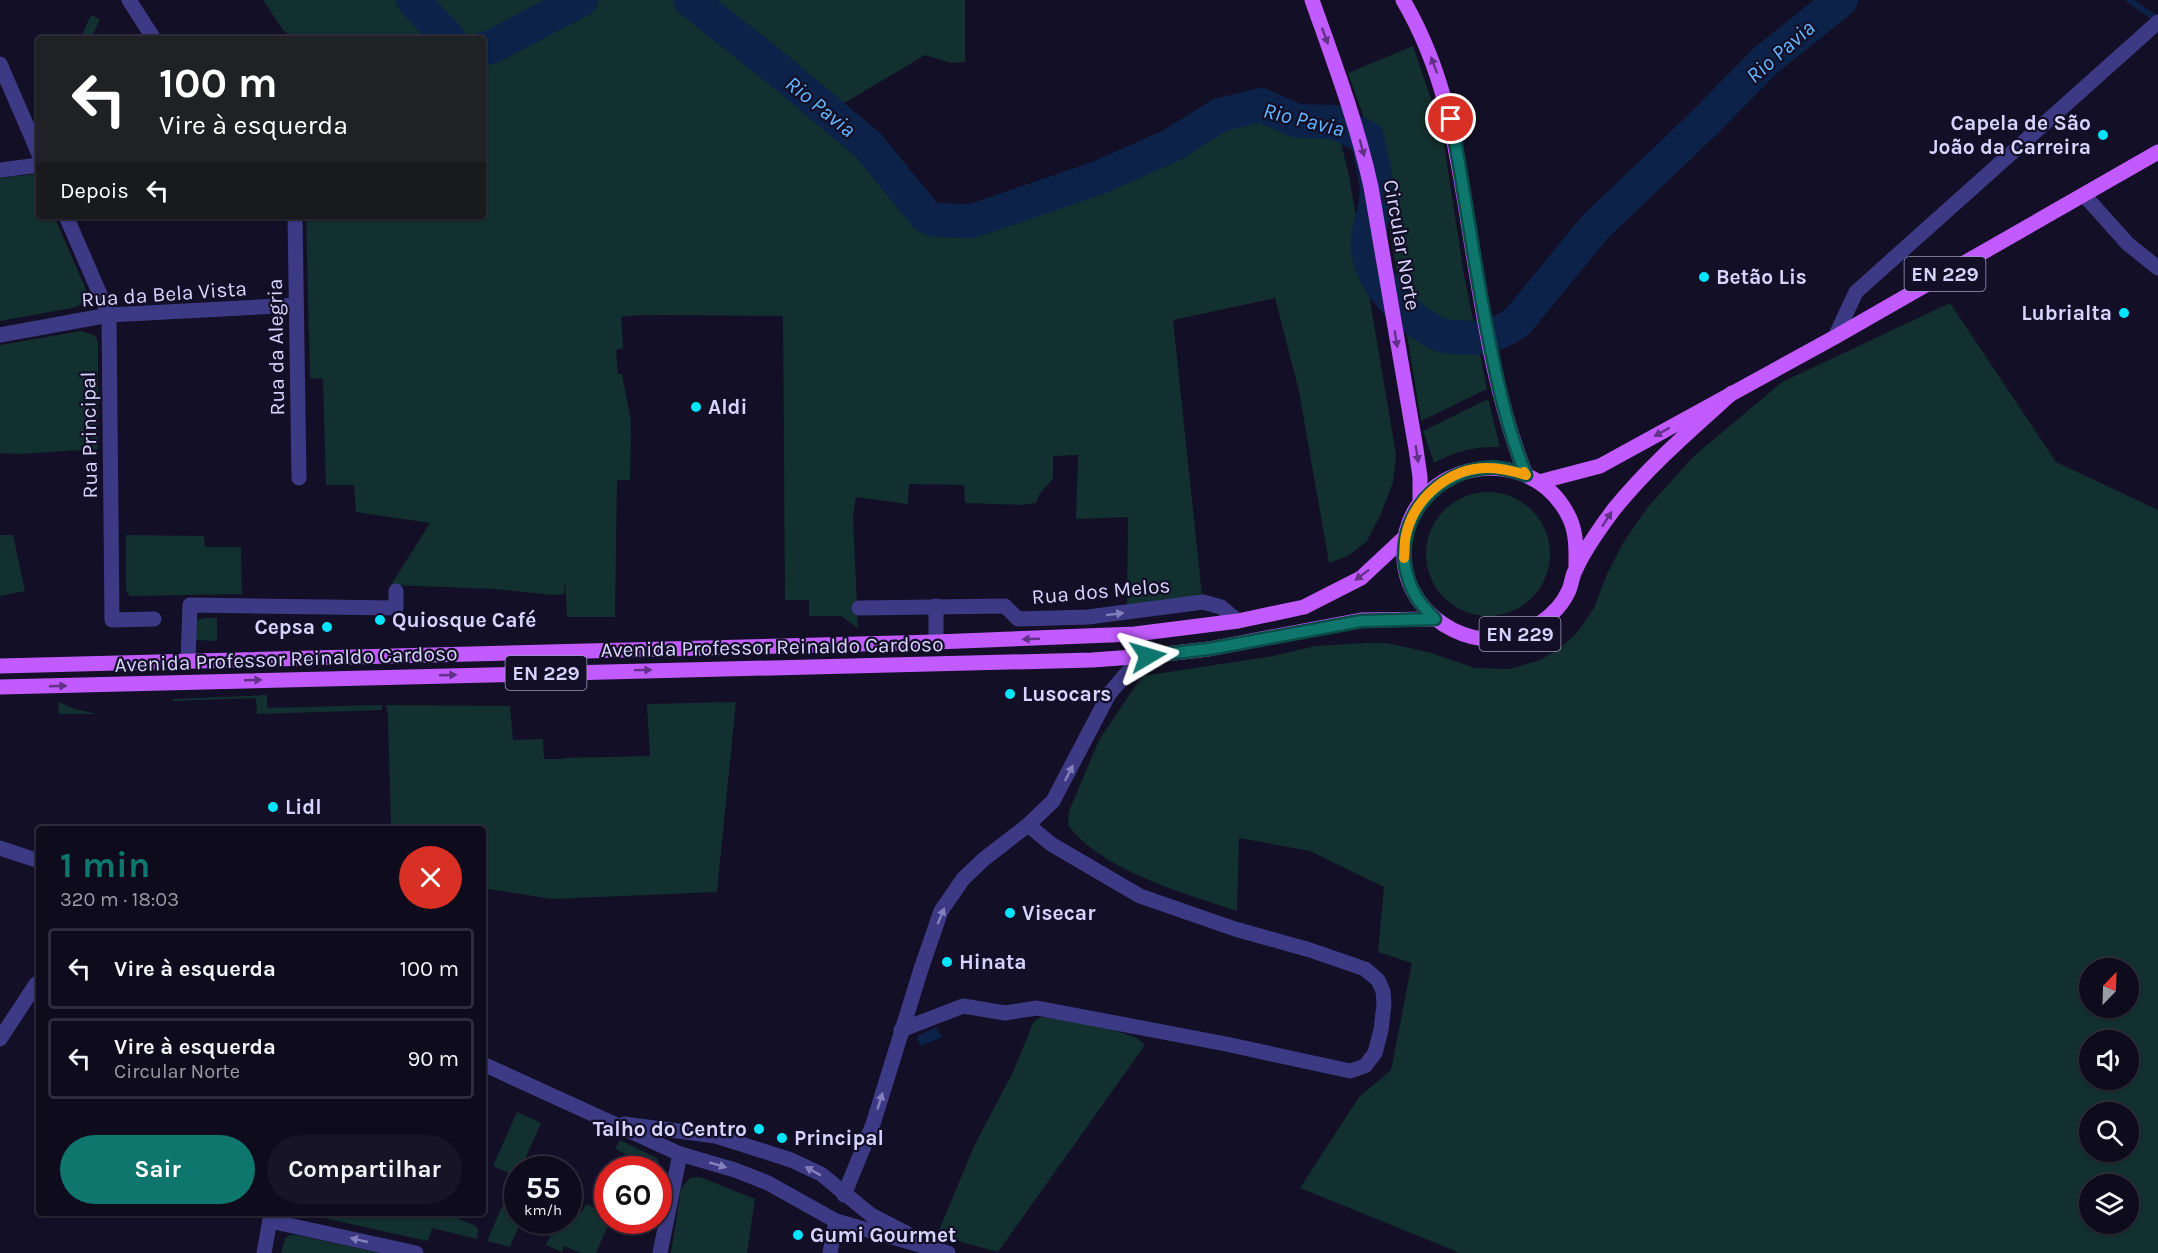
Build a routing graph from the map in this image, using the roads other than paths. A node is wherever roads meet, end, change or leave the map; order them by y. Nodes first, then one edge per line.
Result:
1 (129, 0) edge
2 (1311, 0) edge
3 (1403, 0) edge
4 (2154, 26) edge
5 (152, 36) edge
6 (0, 64) edge
7 (36, 147) edge
8 (2158, 152) edge
9 (36, 165) edge
10 (0, 170) edge
11 (2084, 195) junction
12 (67, 219) edge
13 (295, 219) edge
14 (2158, 268) edge
15 (296, 305) junction
16 (109, 315) junction
17 (0, 335) edge
18 (1835, 337) junction
19 (1732, 393) junction
20 (299, 478) dead end
21 (1532, 478) junction
22 (1420, 503) junction
23 (1406, 536) junction
24 (1576, 568) junction
25 (396, 591) dead end
26 (936, 606) junction
27 (859, 608) dead end
28 (154, 619) dead end
29 (1435, 619) junction
30 (1238, 621) junction
31 (936, 642) junction
32 (1148, 656) junction
33 (188, 661) junction
34 (0, 666) edge
35 (0, 687) edge
36 (1028, 825) junction
37 (0, 848) edge
38 (36, 860) edge
39 (36, 985) edge
40 (902, 1030) junction
41 (0, 1039) edge
42 (486, 1065) edge
43 (605, 1121) junction
44 (685, 1132) junction
45 (680, 1154) junction
46 (844, 1195) junction
47 (271, 1217) edge
48 (830, 1218) junction
49 (264, 1253) edge
50 (416, 1253) edge
51 (660, 1253) edge
52 (830, 1253) edge
53 (948, 1253) edge
54 (953, 1253) edge

1 - 5 street
2 -> 22 main road, Circular Norte
21 -> 3 main road
4 - 18 street
6 - 7 street
8 - 11 main road, EN 229
9 - 10 street
11 - 14 street
11 - 18 main road, EN 229
12 - 16 street, Rua Principal
13 - 15 street, Rua da Alegria
15 - 16 street, Rua da Bela Vista
15 - 20 street, Rua da Alegria
16 - 17 street, Rua da Bela Vista
16 - 28 street, Rua Principal
18 - 19 main road, EN 229
19 -> 21 main road, EN 229
24 -> 19 main road, EN 229
21 - 22 main road, EN 229
21 - 24 main road, EN 229
22 - 23 main road, EN 229
23 - 29 main road, EN 229
23 -> 30 main road, Avenida Professor Reinaldo Cardoso / EN 229
24 - 29 main road, EN 229
25 - 33 street
26 - 27 street, Rua dos Melos
26 -> 30 street, Rua dos Melos
26 - 31 street
29 - 32 main road, Avenida Professor Reinaldo Cardoso / EN 229
30 -> 31 main road, Avenida Professor Reinaldo Cardoso / EN 229
31 - 33 main road, Avenida Professor Reinaldo Cardoso / EN 229
35 -> 32 main road, Avenida Professor Reinaldo Cardoso / EN 229
36 -> 32 street
33 - 34 main road, Avenida Professor Reinaldo Cardoso / EN 229
40 -> 36 street
36 - 40 street
37 - 38 street
39 - 41 street
46 -> 40 street
42 - 43 street
43 - 44 street
43 - 45 street
44 - 45 street
46 -> 44 street
45 -> 48 street
45 - 51 street
46 - 48 street
46 - 54 street
47 - 49 street
50 -> 47 street
48 - 52 street
48 - 53 street

